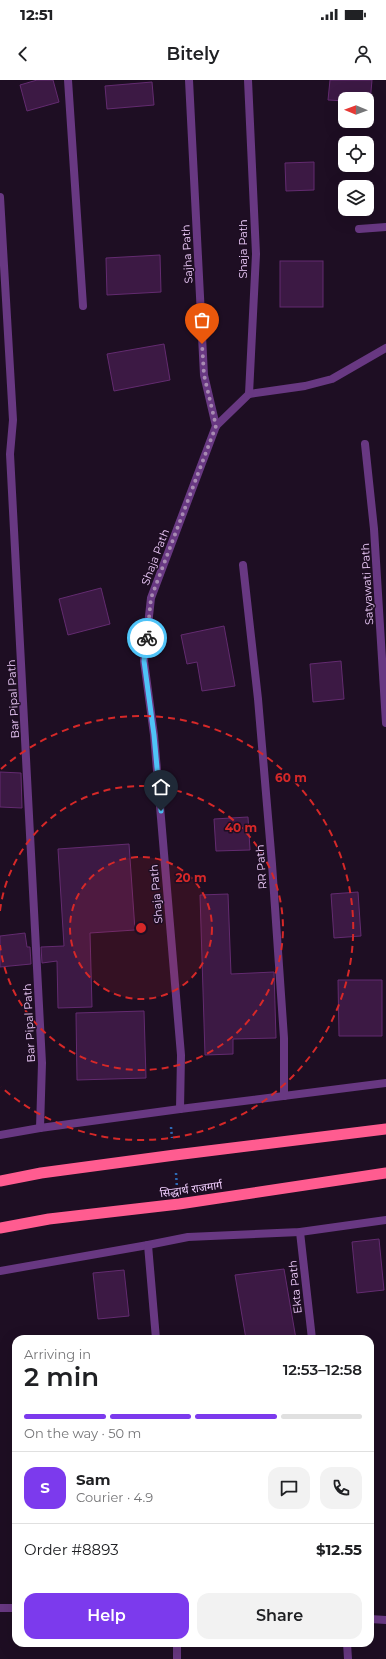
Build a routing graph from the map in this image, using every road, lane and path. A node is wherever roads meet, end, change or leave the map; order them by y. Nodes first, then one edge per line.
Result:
1 (68, 80) edge
2 (189, 80) edge
3 (248, 80) edge
4 (0, 197) edge
5 (386, 227) edge
6 (359, 229) dead end
7 (84, 306) dead end
8 (386, 348) edge
9 (249, 394) junction
10 (216, 426) junction
11 (365, 444) dead end
12 (243, 565) dead end
13 (386, 724) edge
14 (386, 1083) edge
15 (284, 1096) junction
16 (180, 1109) junction
17 (40, 1128) junction
18 (386, 1129) edge
19 (0, 1135) edge
20 (386, 1173) edge
21 (0, 1181) edge
22 (386, 1220) edge
23 (0, 1228) edge
24 (300, 1232) junction
25 (148, 1245) junction
26 (0, 1270) edge
27 (156, 1335) edge
28 (312, 1335) edge
29 (0, 1608) edge
30 (12, 1608) edge
31 (374, 1619) edge
32 (386, 1620) edge
33 (178, 1647) edge
34 (347, 1647) edge
35 (177, 1659) edge
36 (348, 1659) edge

1 - 7 street
2 - 10 street, Sajha Path
3 - 9 street, Shaja Path
4 - 17 street, Bar Pipal Path
5 - 6 street
8 - 9 street
9 - 10 street, Shaja Path
10 - 16 street, Shaja Path
11 - 13 street, Satyawati Path
12 - 15 street, RR Path
14 - 15 street
15 - 16 street
16 - 17 street
17 - 19 street
18 - 21 highway
20 - 23 highway, सिद्धार्थ राजमार्ग
22 - 24 street
24 - 25 street
24 - 28 street, Ekta Path
25 - 26 street
25 - 27 street
29 - 30 street
31 - 32 street
33 - 35 street
34 - 36 street

